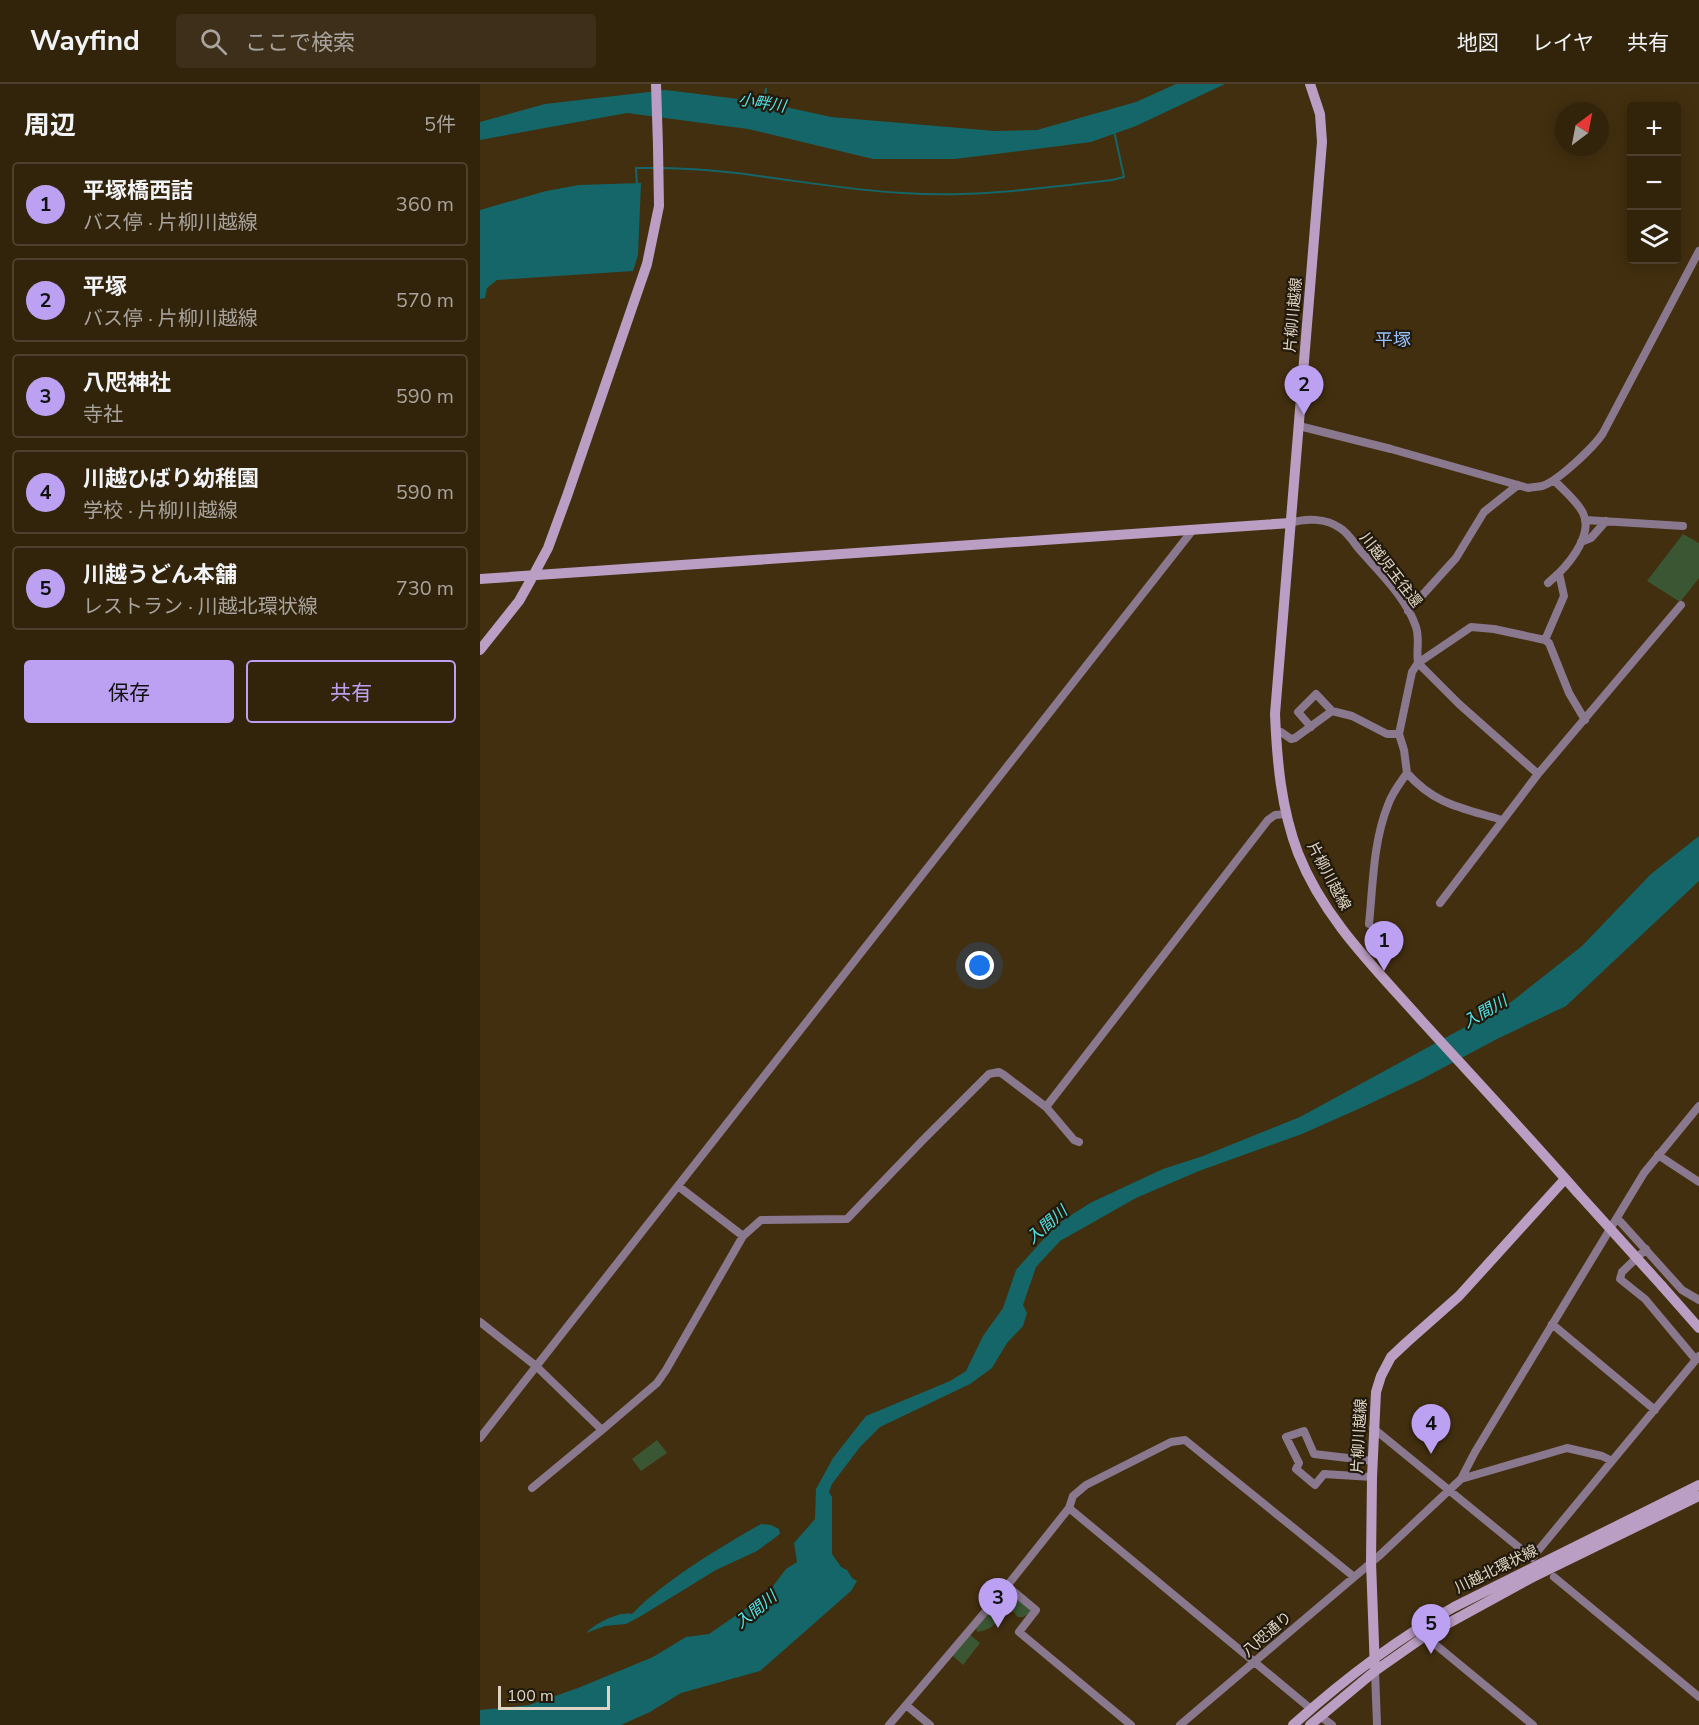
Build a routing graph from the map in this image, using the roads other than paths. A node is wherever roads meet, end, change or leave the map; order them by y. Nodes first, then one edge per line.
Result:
1 (656, 84) edge
2 (1310, 84) edge
3 (1699, 251) edge
4 (1299, 426) junction
5 (1554, 480) junction
6 (1518, 485) junction
7 (1585, 520) junction
8 (1606, 521) junction
9 (1290, 523) junction
10 (1683, 526) dead end
11 (1192, 531) junction
12 (1581, 542) junction
13 (1558, 573) junction
14 (532, 576) junction
15 (480, 579) edge
16 (1548, 583) dead end
17 (1681, 605) dead end
18 (1408, 610) junction
19 (1545, 640) junction
20 (480, 650) edge
21 (1418, 663) junction
22 (1332, 711) junction
23 (1585, 720) junction
24 (1311, 727) junction
25 (1275, 732) junction
26 (1399, 734) junction
27 (1407, 773) junction
28 (1538, 774) junction
29 (1286, 814) junction
30 (1502, 820) junction
31 (1440, 903) dead end
32 (1368, 924) dead end
33 (1699, 1106) edge
34 (1046, 1107) junction
35 (1079, 1142) dead end
36 (1658, 1155) junction
37 (1565, 1179) junction
38 (1699, 1182) edge
39 (678, 1186) junction
40 (1617, 1218) junction
41 (743, 1236) junction
42 (1646, 1249) junction
43 (1699, 1300) edge
44 (480, 1322) edge
45 (1552, 1324) junction
46 (1699, 1328) edge
47 (1698, 1358) edge
48 (536, 1366) junction
49 (1655, 1410) junction
50 (1373, 1428) junction
51 (602, 1430) junction
52 (480, 1438) edge
53 (1373, 1461) junction
54 (1612, 1461) junction
55 (1372, 1477) junction
56 (1461, 1479) junction
57 (1699, 1485) edge
58 (532, 1488) dead end
59 (1450, 1492) junction
60 (1699, 1496) edge
61 (1069, 1508) junction
62 (1371, 1562) junction
63 (1353, 1576) junction
64 (1554, 1577) dead end
65 (1007, 1586) junction
66 (1425, 1636) junction
67 (1374, 1657) junction
68 (1255, 1662) junction
69 (1375, 1671) junction
70 (1699, 1697) edge
71 (906, 1705) junction
72 (1316, 1712) junction
73 (889, 1725) edge
74 (930, 1725) edge
75 (1131, 1725) edge
76 (1180, 1725) edge
77 (1293, 1725) edge
78 (1310, 1725) edge
79 (1332, 1725) edge
80 (1377, 1725) edge
81 (1533, 1725) edge

1 - 14 main road
2 - 4 main road, 片柳川越線
3 - 5 street
4 - 6 street
4 - 9 main road, 片柳川越線
5 - 6 street
5 - 7 street
6 - 18 street
7 - 8 street
7 - 12 street
8 - 10 street
8 - 12 street
9 - 11 main road
9 - 18 street, 川越児玉往還
9 - 25 main road, 片柳川越線
11 - 14 main road
11 - 39 street
12 - 13 street
13 - 16 street
13 - 19 street
14 - 15 main road
14 - 20 main road
17 - 23 street
18 - 21 street, 川越児玉往還
19 - 21 street
19 - 23 street
21 - 26 street
21 - 28 street
22 - 24 street
22 - 24 street
22 - 26 street
23 - 28 street
24 - 25 street
25 - 29 main road, 片柳川越線
26 - 27 street
27 - 30 street
27 - 32 street
28 - 30 street
29 - 34 street
29 - 37 main road, 片柳川越線
30 - 31 street
33 - 36 street, 八咫通り
34 - 35 street
34 - 41 street
36 - 38 street
36 - 40 street, 八咫通り
37 - 46 main road, bridge
37 - 50 main road, 片柳川越線
39 - 41 street
39 - 48 street
40 - 42 street
40 - 45 street, 八咫通り
41 - 51 street
42 - 43 street
42 - 47 street
44 - 48 street
45 - 49 street
45 - 56 street, 八咫通り
47 - 49 street
48 - 51 street
48 - 52 street
49 - 54 street
50 - 53 main road, 片柳川越線
50 - 59 street
51 - 58 street
53 - 55 main road, 片柳川越線
53 - 55 street
54 - 56 street
54 - 59 street
55 - 62 main road, 片柳川越線
56 - 59 street, 八咫通り
57 - 67 main road, 川越北環状線
59 - 62 street, 八咫通り
60 - 66 main road, 川越北環状線
61 - 63 street
61 - 65 street
61 - 68 street
62 - 63 street, 八咫通り
62 - 67 main road, 片柳川越線
63 - 68 street, 八咫通り
64 - 70 street
65 - 71 street
65 - 75 street
66 - 69 main road, 川越北環状線
66 - 81 street
67 - 69 main road, 片柳川越線
67 - 72 main road, 川越北環状線
68 - 72 street
68 - 76 street, 八咫通り
69 - 72 main road, 川越北環状線
69 - 80 street
71 - 73 street
71 - 74 street
72 - 77 main road, 川越北環状線
72 - 78 main road, 川越北環状線
72 - 79 street

